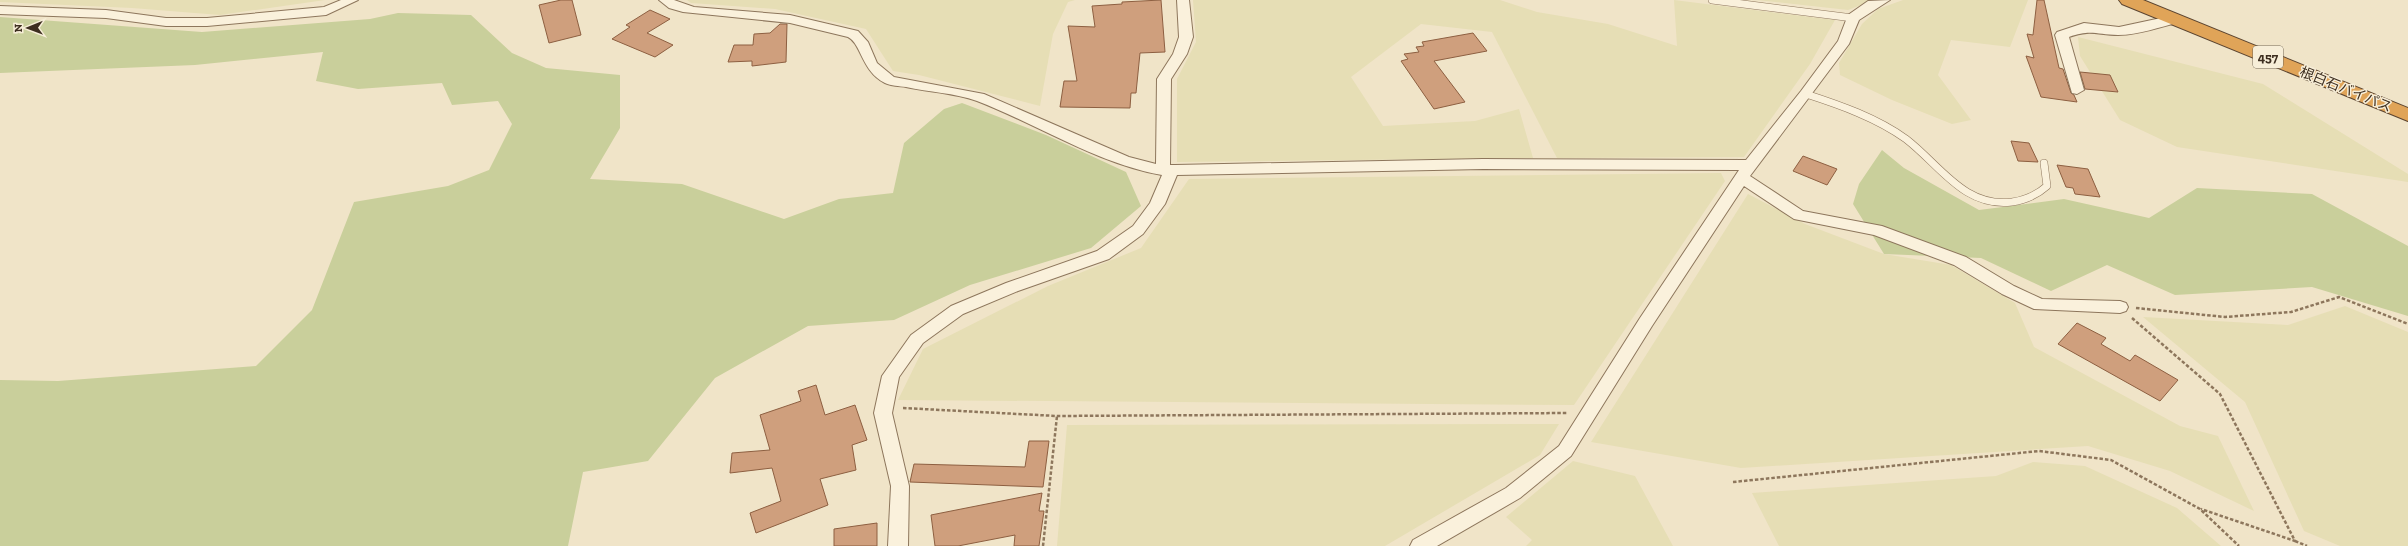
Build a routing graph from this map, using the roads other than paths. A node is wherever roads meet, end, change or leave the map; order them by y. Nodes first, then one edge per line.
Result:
1 (352, 0) edge
2 (665, 0) edge
3 (1184, 0) edge
4 (1712, 0) edge
5 (1884, 0) edge
6 (2128, 0) edge
7 (0, 10) edge
8 (1853, 18) junction
9 (2175, 19) junction
10 (2077, 90) dead end
11 (1806, 94) junction
12 (2408, 115) edge
13 (2044, 163) dead end
14 (1168, 170) junction
15 (1746, 171) junction
16 (2120, 307) road end
17 (898, 546) edge
18 (1420, 546) edge

1 - 7 street
2 - 14 street
3 - 14 street
4 - 8 lane
5 - 8 street
6 - 9 highway, 根白石バイパス / 457
8 - 11 street
9 - 10 street
9 - 12 highway, 根白石バイパス / 457
11 - 13 lane
11 - 15 street
14 - 15 street
14 - 17 street
15 - 16 street
15 - 18 street

